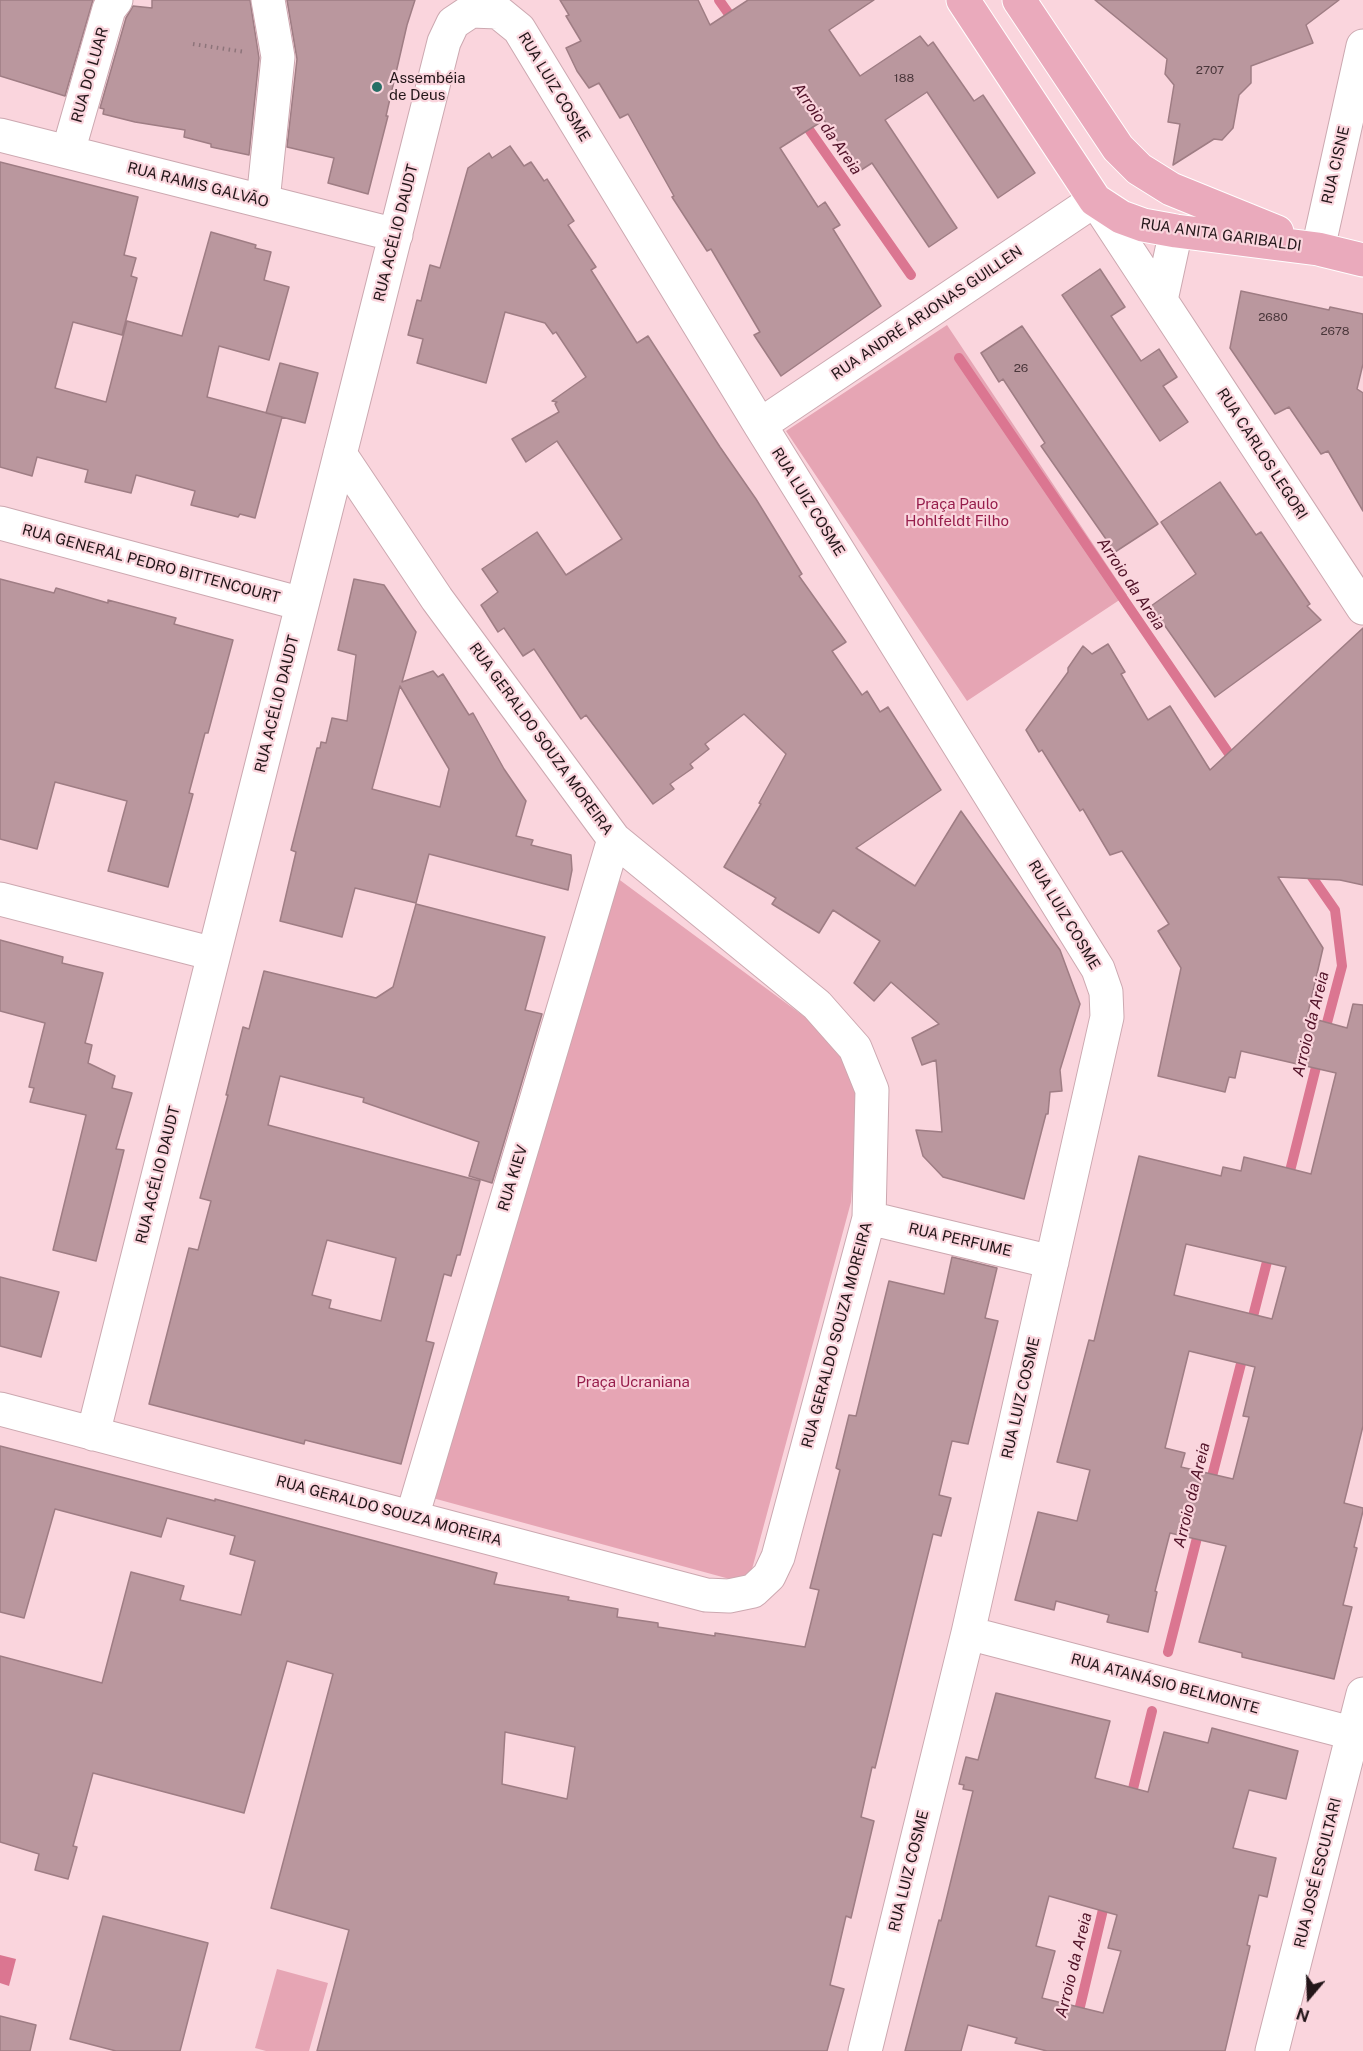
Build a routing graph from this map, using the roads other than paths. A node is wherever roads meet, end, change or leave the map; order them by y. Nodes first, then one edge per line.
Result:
1 (116, 0) edge
2 (268, 0) edge
3 (963, 0) edge
4 (1019, 0) edge
5 (498, 12) joint
6 (1363, 46) edge
7 (0, 135) edge
8 (68, 152) junction
9 (1171, 189) junction
10 (1095, 200) junction
11 (263, 201) junction
12 (1176, 231) junction
13 (396, 235) junction
14 (1318, 249) junction
15 (1363, 260) edge
16 (1161, 300) junction
17 (760, 425) junction
18 (340, 454) junction
19 (0, 523) edge
20 (302, 604) junction
21 (1363, 608) edge
22 (614, 839) junction
23 (0, 898) edge
24 (214, 954) junction
25 (869, 1218) junction
26 (1052, 1262) junction
27 (0, 1409) edge
28 (93, 1434) junction
29 (412, 1517) junction
30 (968, 1633) junction
31 (1363, 1694) edge
32 (1358, 1735) edge
33 (865, 2051) edge
34 (1272, 2051) edge

1 - 8 street, RUA DO LUAR
2 - 11 street
3 - 10 main road, RUA CARLOS LEGORI
4 - 9 main road
5 - 13 street, RUA ACÉLIO DAUDT
5 - 17 street, RUA LUIZ COSME
6 - 14 street, RUA CISNE
7 - 8 street, RUA RAMIS GALVÃO
8 - 11 street, RUA RAMIS GALVÃO
9 - 10 main road
9 - 14 main road, RUA ANITA GARIBALDI
10 - 12 main road, RUA ANITA GARIBALDI
10 - 16 street, RUA CARLOS LEGORI
10 - 17 street, RUA ANDRÉ ARJONAS GUILLEN
11 - 13 street, RUA RAMIS GALVÃO
12 - 14 main road, RUA ANITA GARIBALDI
12 - 16 street
13 - 18 street, RUA ACÉLIO DAUDT
14 - 15 main road, RUA ANITA GARIBALDI
16 - 21 street, RUA CARLOS LEGORI
17 - 26 street, RUA LUIZ COSME
18 - 20 street, RUA ACÉLIO DAUDT
18 - 22 street, RUA GERALDO SOUZA MOREIRA
19 - 20 street, RUA GENERAL PEDRO BITTENCOURT
20 - 24 street, RUA ACÉLIO DAUDT
22 - 25 street, RUA GERALDO SOUZA MOREIRA
22 - 29 street, RUA KIEV
23 - 24 street
24 - 28 street, RUA ACÉLIO DAUDT
25 - 26 street, RUA PERFUME
25 - 29 street, RUA GERALDO SOUZA MOREIRA
26 - 30 street, RUA LUIZ COSME
27 - 28 street, RUA GERALDO SOUZA MOREIRA
28 - 29 street, RUA GERALDO SOUZA MOREIRA
30 - 32 street, RUA ATANÁSIO BELMONTE
30 - 33 street, RUA LUIZ COSME
31 - 32 street, RUA JOSÉ ESCULTARI
32 - 34 street, RUA JOSÉ ESCULTARI

